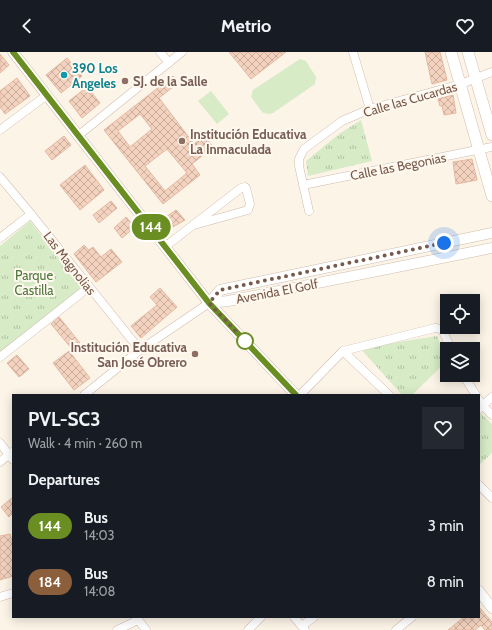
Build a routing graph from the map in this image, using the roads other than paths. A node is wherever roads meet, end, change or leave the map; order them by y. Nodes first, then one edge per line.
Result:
1 (13, 52) edge
2 (160, 52) edge
3 (182, 52) edge
4 (352, 52) edge
5 (451, 52) edge
6 (468, 52) edge
7 (169, 63) junction
8 (492, 72) edge
9 (476, 77) junction
10 (461, 84) junction
11 (47, 95) junction
12 (370, 109) junction
13 (0, 130) edge
14 (79, 135) junction
15 (492, 135) edge
16 (492, 146) edge
17 (479, 150) junction
18 (0, 177) edge
19 (303, 185) junction
20 (492, 196) edge
21 (309, 211) dead end
22 (32, 214) junction
23 (194, 224) junction
24 (492, 233) edge
25 (0, 238) edge
26 (166, 246) junction
27 (492, 248) edge
28 (322, 268) junction
29 (326, 282) junction
30 (89, 287) junction
31 (209, 303) junction
32 (448, 342) edge
33 (140, 350) junction
34 (342, 351) junction
35 (0, 357) edge
36 (468, 382) edge
37 (85, 394) edge
38 (295, 394) edge
39 (301, 394) edge
40 (388, 394) edge
41 (475, 394) edge
42 (492, 397) edge
43 (480, 405) edge
44 (492, 415) edge
45 (0, 443) edge
46 (12, 456) edge
47 (0, 462) edge
48 (480, 485) edge
49 (492, 498) edge
50 (480, 592) edge
51 (12, 593) edge
52 (0, 597) edge
53 (492, 608) edge
54 (137, 618) edge
55 (260, 618) edge
56 (295, 618) edge
57 (313, 618) edge
58 (411, 618) edge
59 (303, 628) edge
60 (117, 630) edge
61 (146, 630) edge
62 (248, 630) edge
63 (396, 630) edge

1 - 11 street
2 - 7 street
3 - 7 street
4 - 12 street
5 - 10 main road
6 - 9 main road
7 - 14 street
8 - 9 street, Calle las Cucardas
9 - 10 street, Calle las Cucardas
9 - 15 main road
10 - 12 street, Calle las Cucardas
10 - 17 main road
11 - 13 street
11 - 14 street
12 - 19 street, Calle las Cucardas
14 - 26 street
16 - 17 street, Calle las Begonias
17 - 19 street, Calle las Begonias
17 - 20 main road
18 - 22 street, Las Magnolias
19 - 21 street, Calle las Cucardas
22 - 25 street
22 - 30 street, Las Magnolias
23 - 23 street
23 - 26 street
24 - 28 street, Avenida El Golf
26 - 31 street
27 - 29 street, Avenida El Golf
28 - 29 street
28 - 31 street, Avenida El Golf
29 - 31 street, Avenida El Golf
30 - 33 street, Las Magnolias
30 - 35 street
31 - 33 street
31 - 38 street
32 - 34 street
33 - 37 street
34 - 39 street
34 - 40 street
36 - 41 street
42 - 43 street
43 - 44 street
45 - 46 street
46 - 47 street
48 - 49 street
50 - 53 street
51 - 52 street
54 - 60 street
54 - 61 street
55 - 62 street
56 - 59 street
57 - 59 street
58 - 63 street

